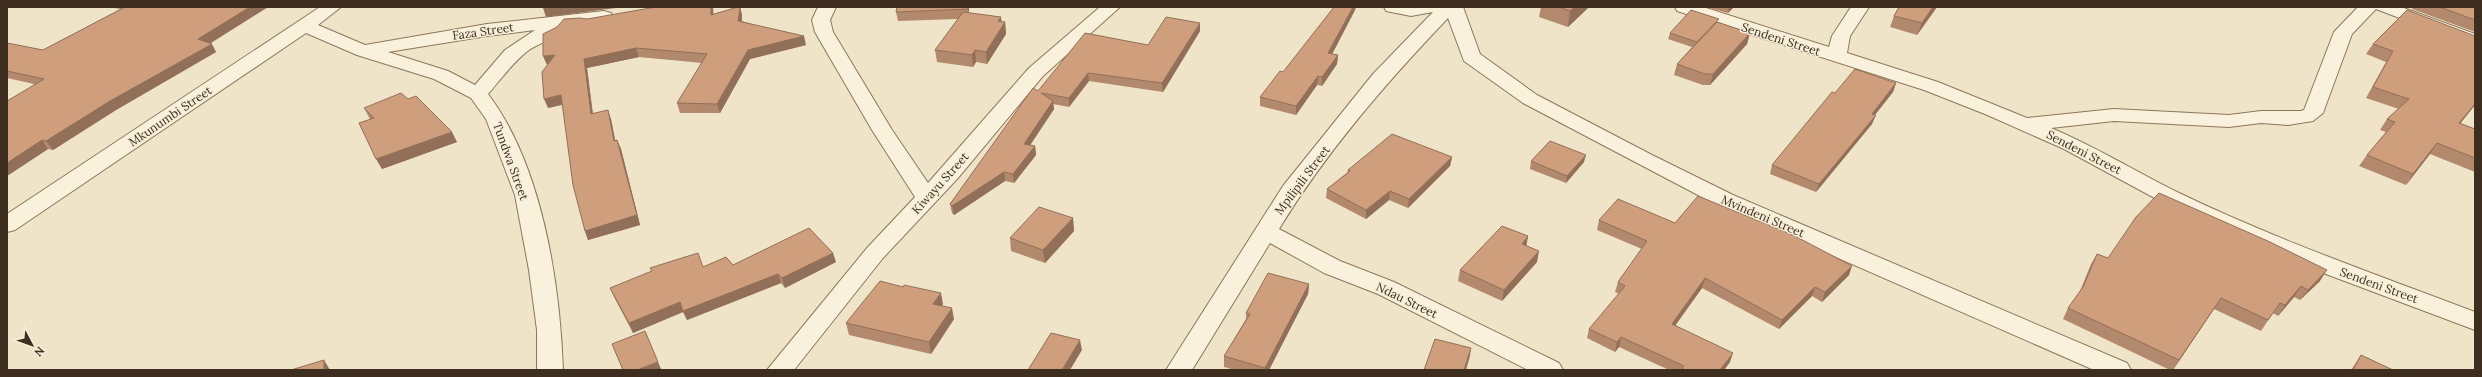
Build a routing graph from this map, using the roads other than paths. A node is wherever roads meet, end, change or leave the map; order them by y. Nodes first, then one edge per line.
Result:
1 (332, 7) edge
2 (827, 7) edge
3 (1086, 7) edge
4 (1111, 7) edge
5 (1393, 7) edge
6 (1433, 7) edge
7 (1449, 7) edge
8 (1454, 7) edge
9 (1684, 7) edge
10 (1860, 7) edge
11 (2369, 7) edge
12 (2384, 7) edge
13 (304, 26) junction
14 (2475, 41) edge
15 (1071, 43) junction
16 (364, 51) junction
17 (1838, 57) junction
18 (478, 94) junction
19 (2024, 124) junction
20 (927, 198) junction
21 (7, 225) edge
22 (1265, 231) junction
23 (2475, 321) edge
24 (550, 370) edge
25 (780, 370) edge
26 (1179, 370) edge
27 (1550, 370) edge
28 (2118, 370) edge

1 - 13 street, Mkunumbi Street
2 - 20 street
3 - 15 street
4 - 15 street, Kiwayu Street
5 - 6 street
7 - 22 street, Mpilipili Street
8 - 28 street, Mvindeni Street
9 - 17 street, Sendeni Street
10 - 17 street
11 - 19 street
12 - 14 street
13 - 16 street, Tundwa Street
13 - 21 street, Mkunumbi Street
15 - 20 street, Kiwayu Street
16 - 18 street, Tundwa Street
16 - 18 street, Faza Street
17 - 19 street, Sendeni Street
18 - 24 street, Tundwa Street
19 - 23 street, Sendeni Street
20 - 25 street, Kiwayu Street
22 - 26 street, Mpilipili Street
22 - 27 street, Ndau Street

